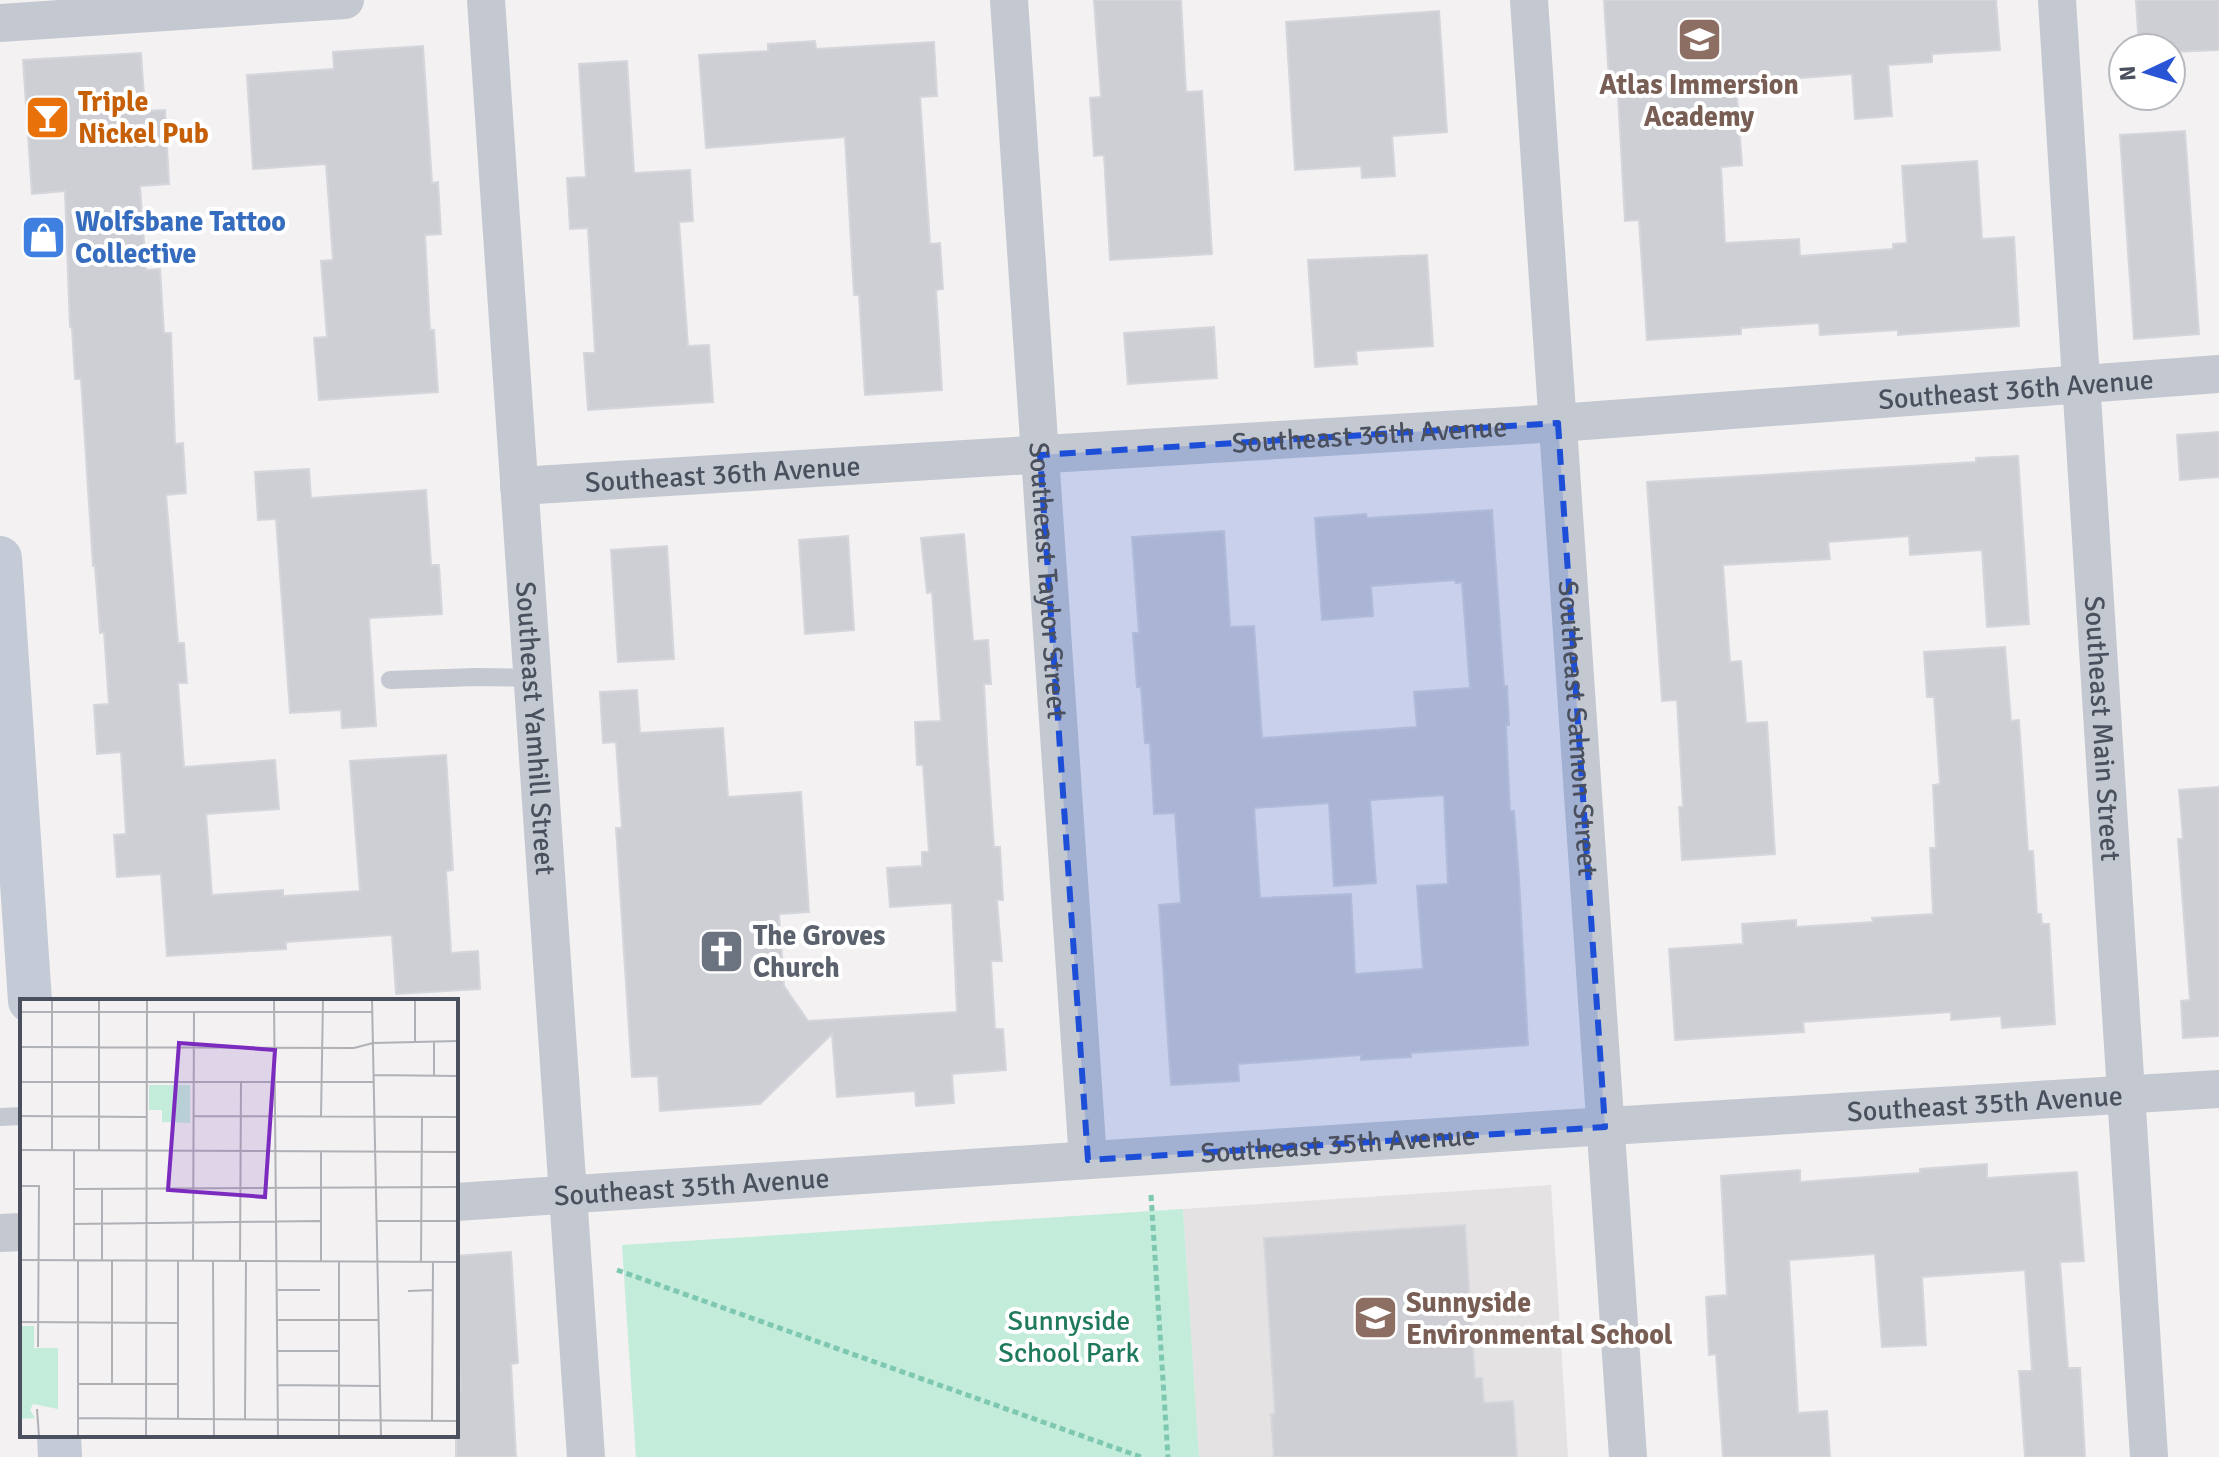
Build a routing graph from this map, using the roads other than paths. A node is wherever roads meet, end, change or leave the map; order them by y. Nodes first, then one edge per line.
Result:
1 (345, 0) edge
2 (486, 0) edge
3 (1009, 0) edge
4 (1529, 0) edge
5 (2057, 0) edge
6 (0, 23) edge
7 (2219, 374) edge
8 (2081, 385) junction
9 (1558, 423) junction
10 (1040, 455) junction
11 (519, 486) junction
12 (0, 558) edge
13 (532, 678) junction
14 (390, 680) dead end
15 (30, 999) edge
16 (2219, 1089) edge
17 (2124, 1095) junction
18 (20, 1116) edge
19 (0, 1117) edge
20 (1605, 1127) junction
21 (1088, 1160) junction
22 (567, 1195) junction
23 (458, 1202) edge
24 (20, 1232) edge
25 (0, 1233) edge
26 (59, 1437) edge
27 (60, 1457) edge
28 (586, 1457) edge
29 (1628, 1457) edge
30 (2149, 1457) edge

1 - 6 street
2 - 11 street, Southeast Yamhill Street
3 - 10 street, Southeast Taylor Street
4 - 9 street, Southeast Salmon Street
5 - 8 street, Southeast Main Street
7 - 8 street, Southeast 36th Avenue
8 - 9 street, Southeast 36th Avenue
8 - 17 street, Southeast Main Street
9 - 10 street, Southeast 36th Avenue
9 - 20 street, Southeast Salmon Street
10 - 11 street, Southeast 36th Avenue
10 - 21 street, Southeast Taylor Street
11 - 13 street, Southeast Yamhill Street
12 - 15 main road
13 - 14 lane
13 - 22 street, Southeast Yamhill Street
16 - 17 street, Southeast 35th Avenue
17 - 20 street, Southeast 35th Avenue
17 - 30 street, Southeast Main Street
18 - 19 lane
20 - 21 street, Southeast 35th Avenue
20 - 29 street, Southeast Salmon Street
21 - 22 street, Southeast 35th Avenue
22 - 23 street, Southeast 35th Avenue
22 - 28 street, Southeast Yamhill Street
24 - 25 street
26 - 27 main road

